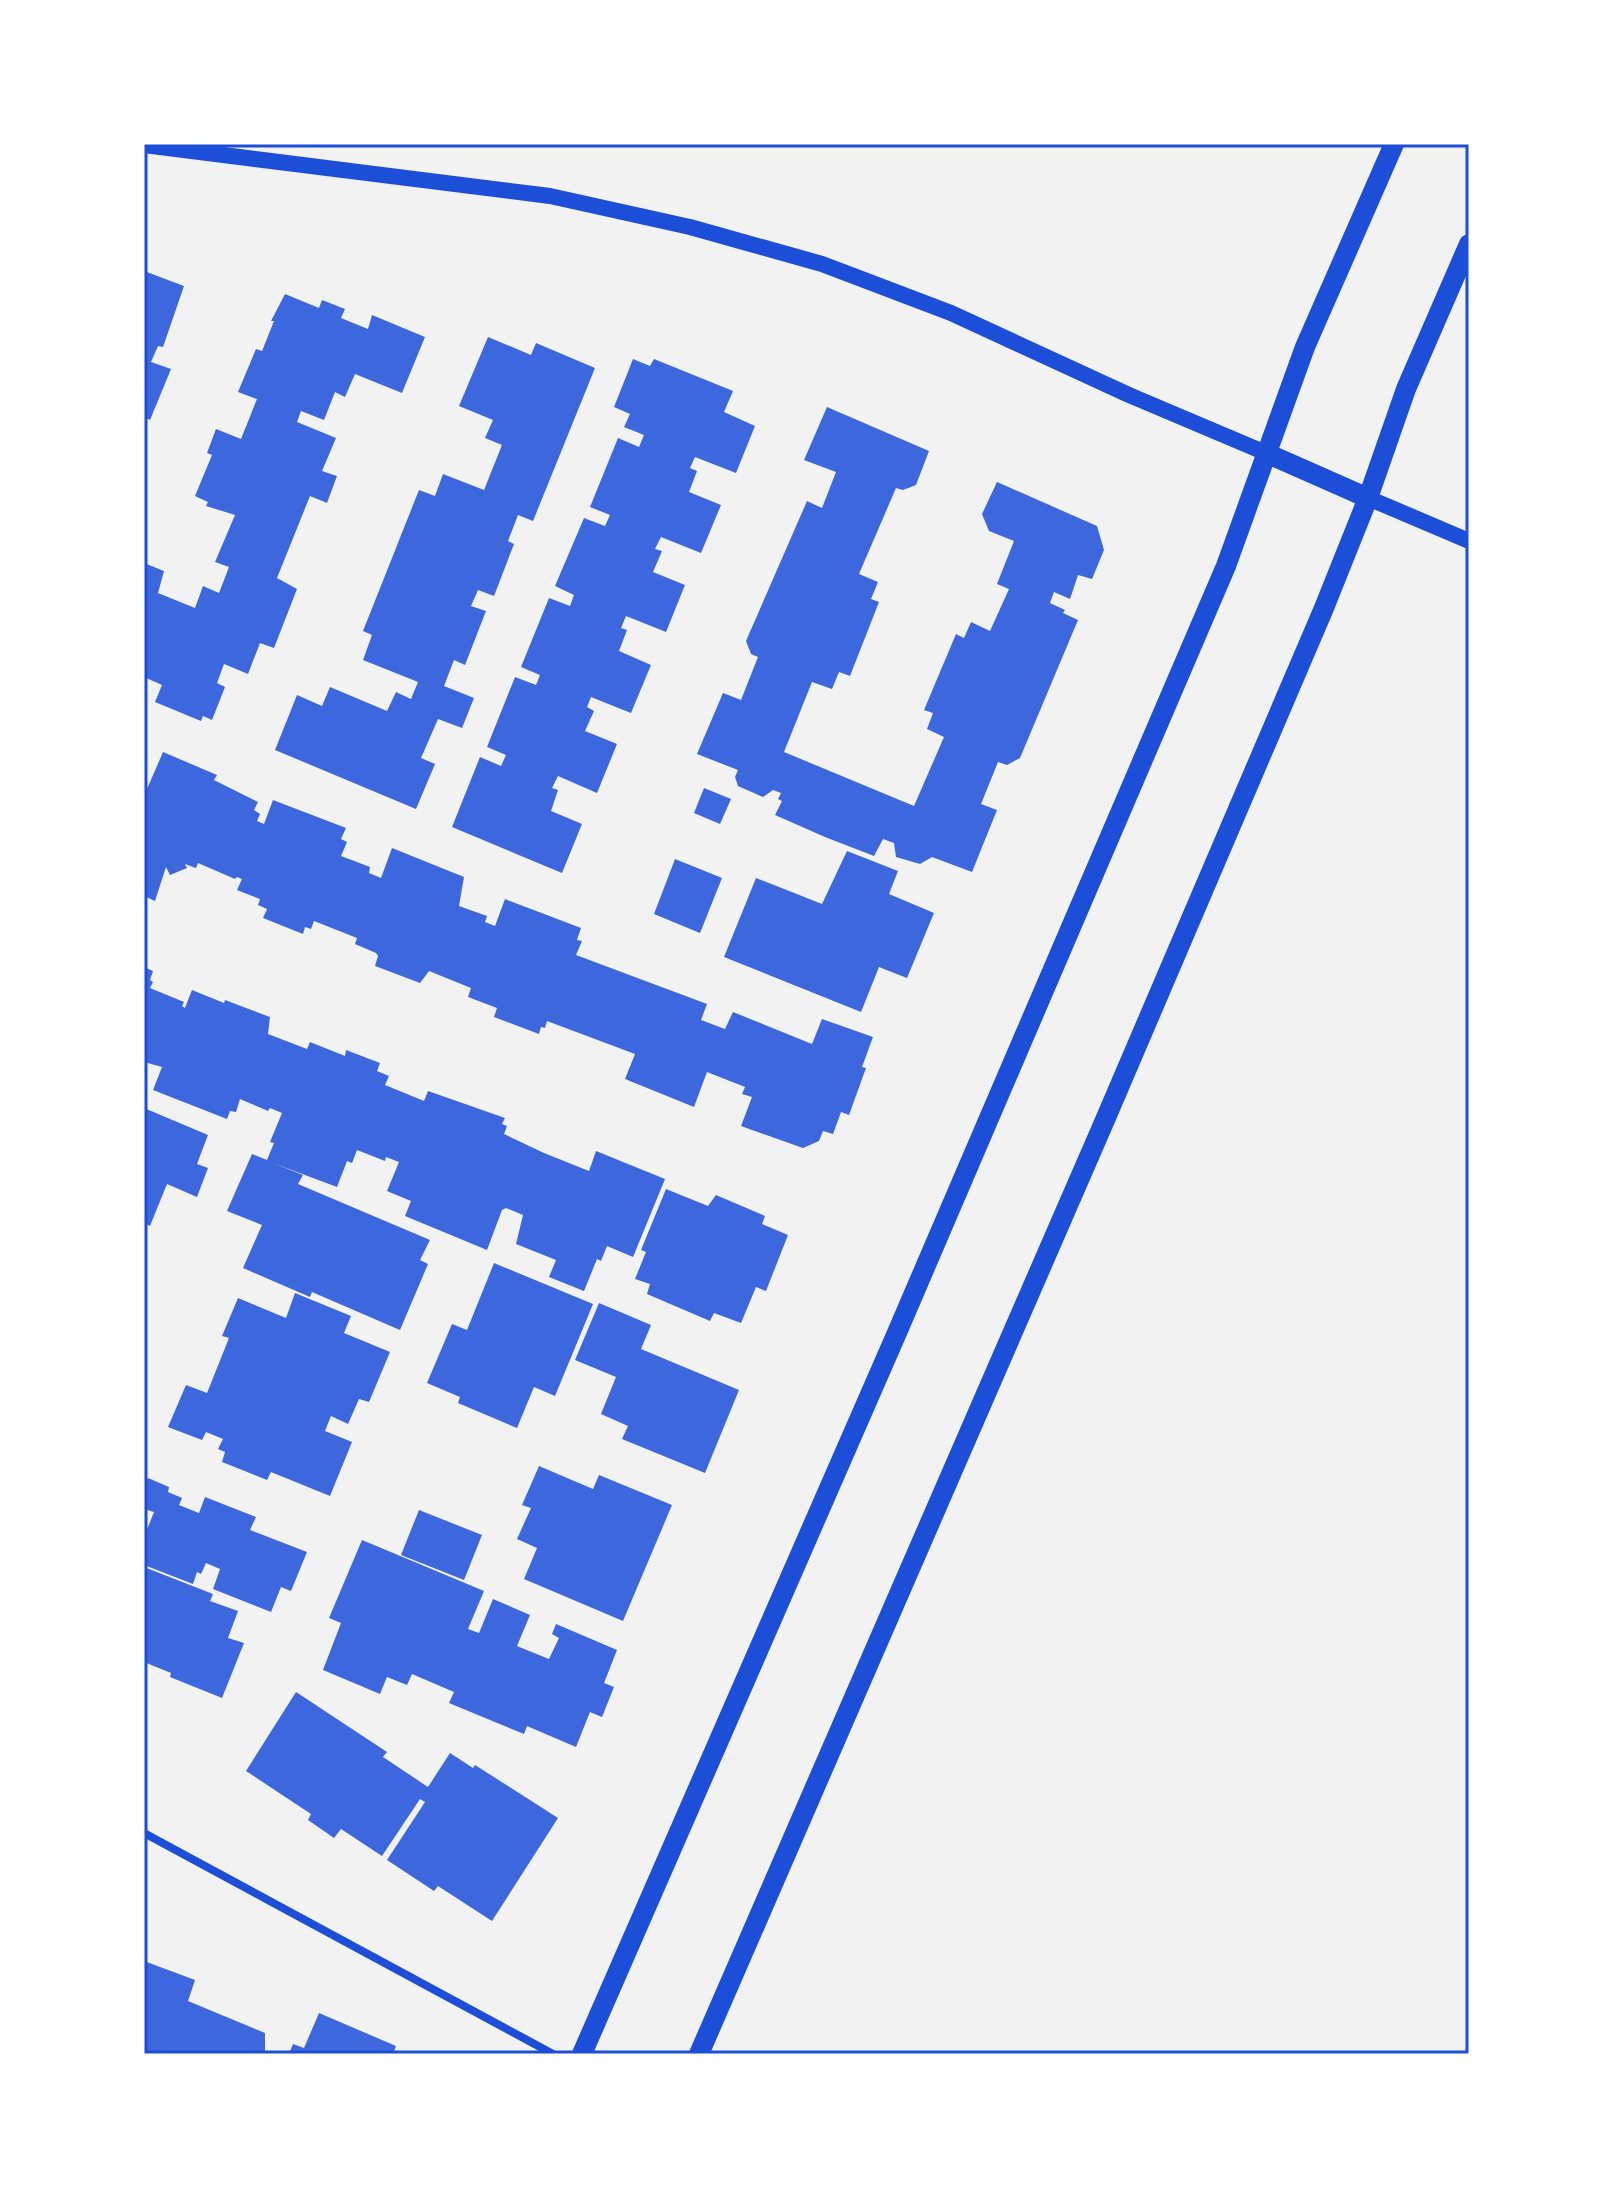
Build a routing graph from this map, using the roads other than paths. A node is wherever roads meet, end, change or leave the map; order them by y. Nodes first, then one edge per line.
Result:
1 (1394, 144) edge
2 (144, 145) edge
3 (1469, 244) edge
4 (1266, 453) junction
5 (1368, 498) junction
6 (1469, 541) edge
7 (144, 1833) edge
8 (553, 2054) edge
9 (582, 2054) edge
10 (699, 2054) edge

1 - 4 main road
2 - 4 main road
3 - 5 main road
4 - 5 main road
4 - 9 main road
5 - 6 main road
5 - 10 main road
7 - 8 street

